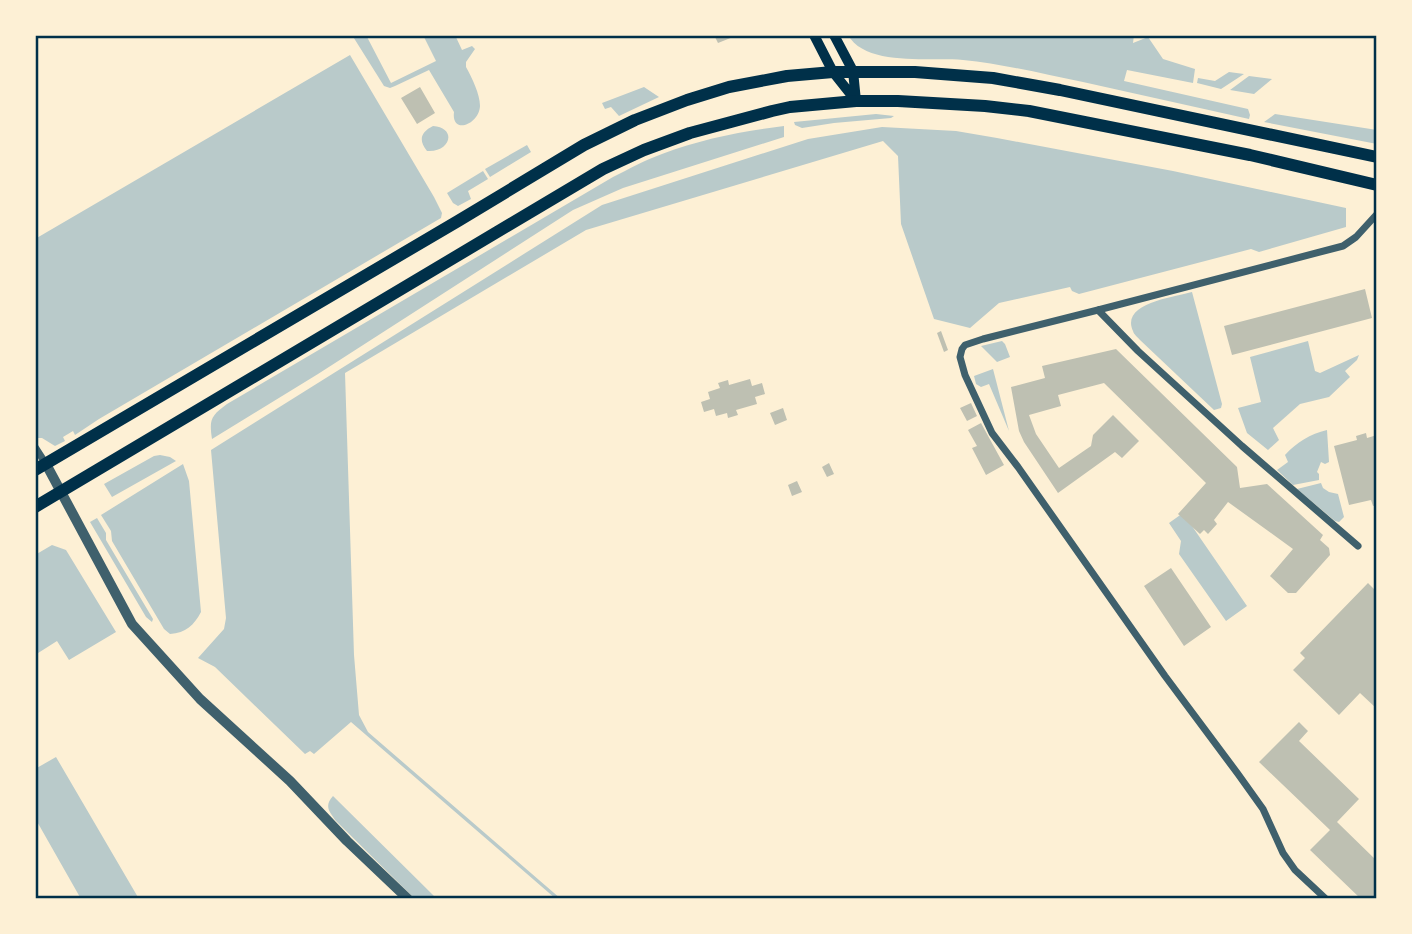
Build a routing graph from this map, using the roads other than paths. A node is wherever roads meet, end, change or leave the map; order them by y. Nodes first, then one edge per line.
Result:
1 (814, 35) edge
2 (834, 35) edge
3 (853, 71) junction
4 (833, 72) junction
5 (856, 101) junction
6 (1377, 157) edge
7 (1377, 185) edge
8 (1377, 214) edge
9 (1098, 310) junction
10 (35, 447) edge
11 (40, 467) edge
12 (61, 492) junction
13 (35, 506) edge
14 (1358, 546) dead end
15 (408, 899) edge
16 (1326, 899) edge

1 - 4 main road
2 - 3 main road
3 - 4 main road
3 - 5 main road
3 - 6 main road
4 - 5 main road
4 - 11 main road
5 - 7 main road
5 - 12 main road
8 - 9 street
9 - 14 street
9 - 16 street
10 - 11 street
11 - 12 street
12 - 13 main road
12 - 15 street

